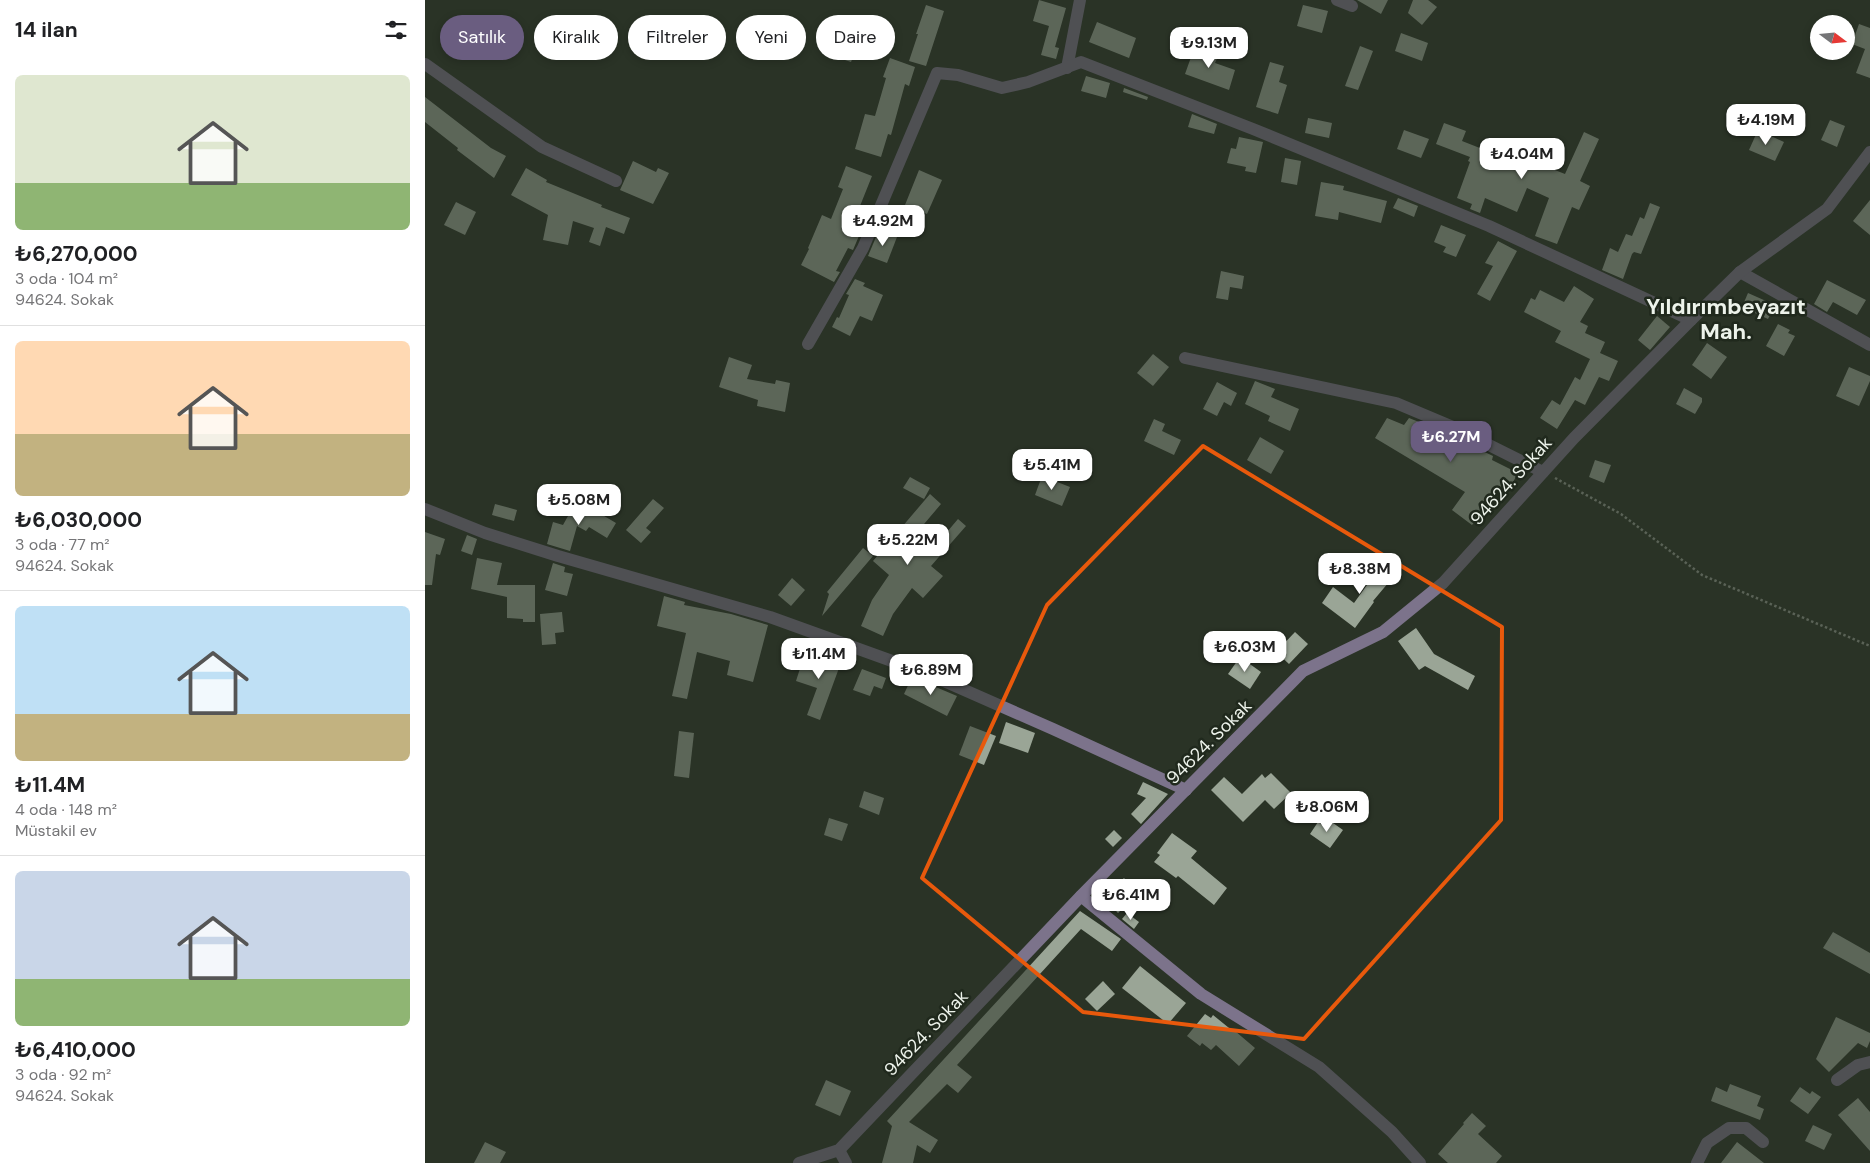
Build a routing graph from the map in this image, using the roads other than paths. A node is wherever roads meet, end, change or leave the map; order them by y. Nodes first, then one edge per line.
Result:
1 (1080, 0) edge
2 (1337, 0) edge
3 (1352, 6) dead end
4 (425, 64) edge
5 (1067, 68) junction
6 (1870, 152) edge
7 (616, 181) dead end
8 (1740, 272) junction
9 (1691, 320) junction
10 (809, 344) dead end
11 (1870, 345) edge
12 (1185, 358) dead end
13 (1543, 472) junction
14 (425, 510) edge
15 (1186, 790) junction
16 (1081, 896) junction
17 (1870, 1062) edge
18 (1837, 1080) dead end
19 (1763, 1142) dead end
20 (839, 1150) junction
21 (799, 1163) edge
22 (845, 1163) edge
23 (1420, 1163) edge
24 (1697, 1163) edge

1 - 5 street
2 - 3 street
4 - 7 street
5 - 9 street
5 - 10 street
6 - 8 street, 94624. Sokak
8 - 9 street, 94624. Sokak
8 - 11 street
9 - 13 street, 94624. Sokak
12 - 13 street
13 - 15 street, 94624. Sokak
14 - 15 street
15 - 16 street, 94624. Sokak
16 - 20 street, 94624. Sokak
16 - 23 street
17 - 18 street
19 - 24 street
20 - 21 street, 94624. Sokak
20 - 22 street

